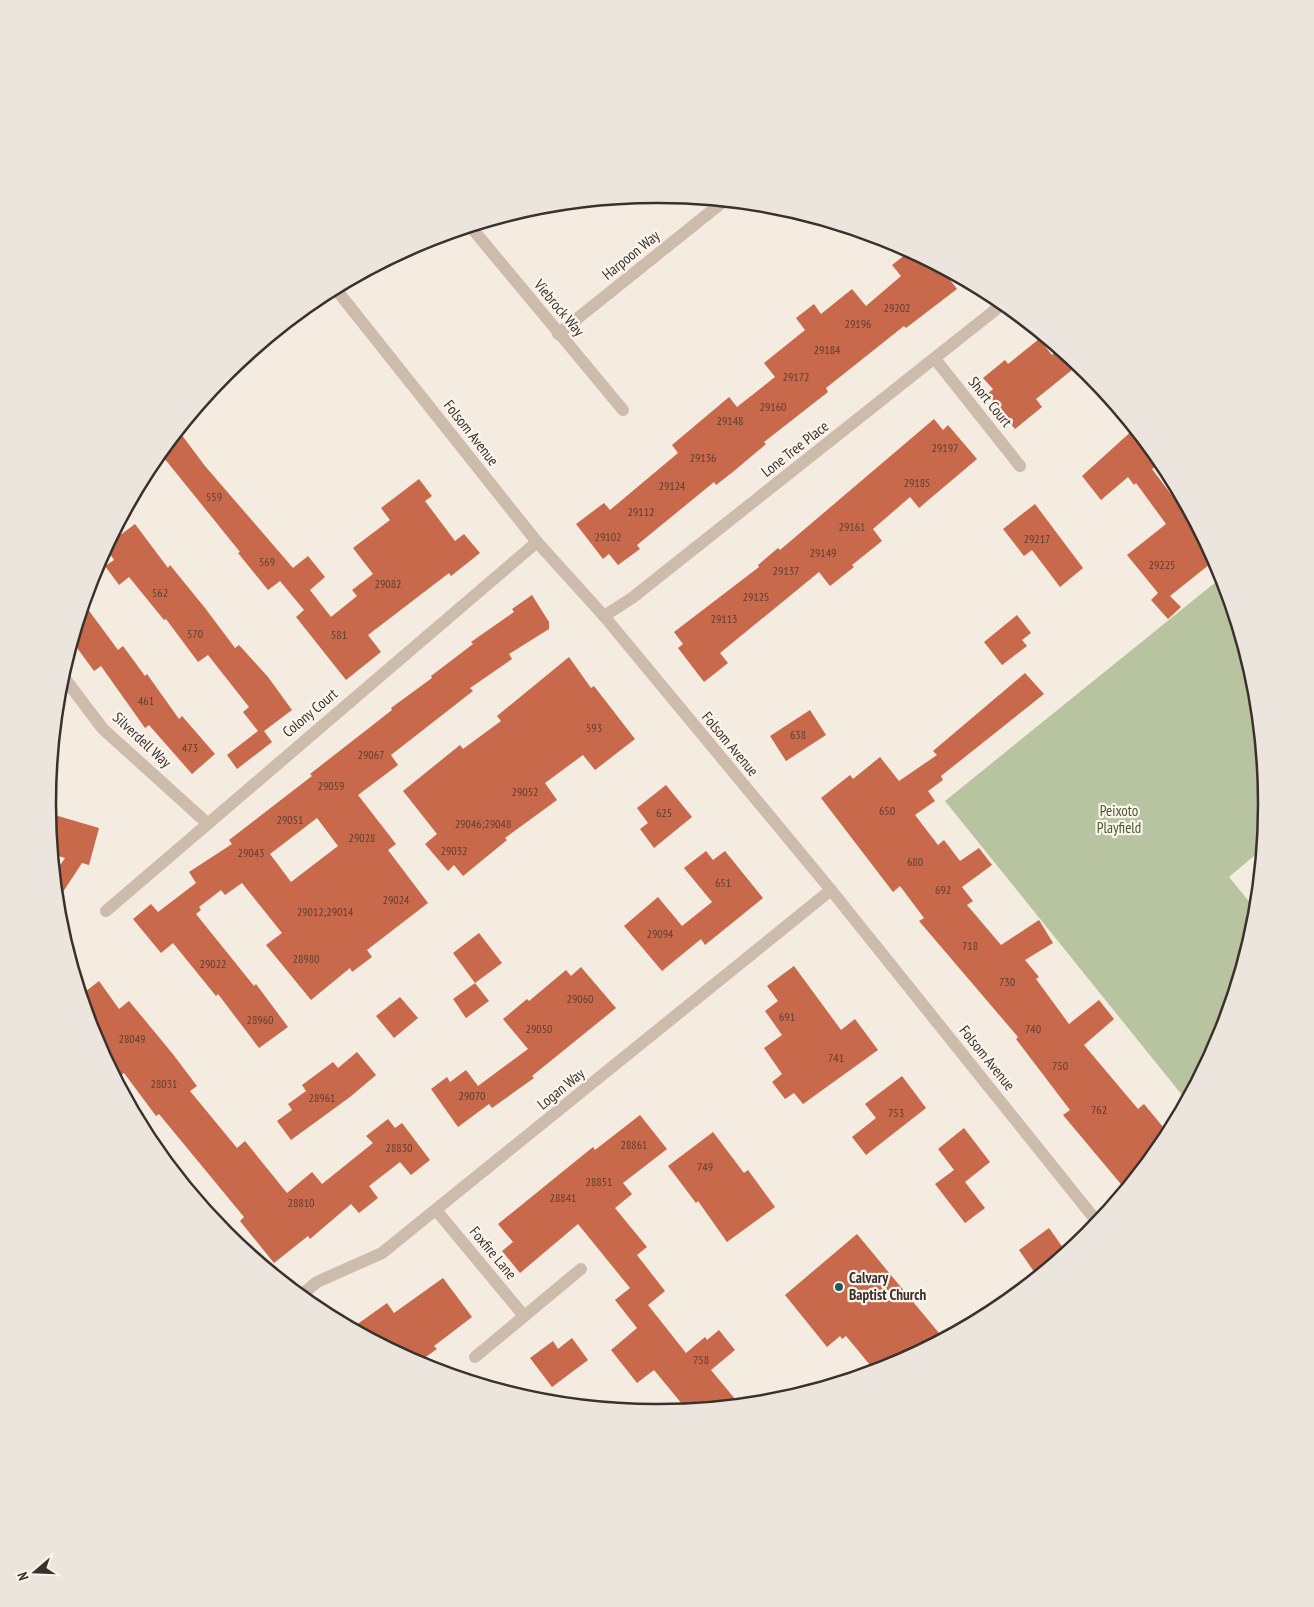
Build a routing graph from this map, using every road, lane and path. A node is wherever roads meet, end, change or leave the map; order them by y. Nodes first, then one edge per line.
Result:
1 (718, 206) edge
2 (475, 232) edge
3 (340, 294) edge
4 (997, 308) edge
5 (558, 334) junction
6 (934, 359) junction
7 (623, 410) dead end
8 (1020, 466) dead end
9 (537, 542) junction
10 (604, 616) junction
11 (69, 684) edge
12 (207, 823) junction
13 (831, 890) junction
14 (106, 911) dead end
15 (436, 1210) junction
16 (1093, 1217) edge
17 (581, 1269) dead end
18 (306, 1291) edge
19 (524, 1316) junction
20 (475, 1357) dead end

1 - 5 street, Harpoon Way
2 - 5 street, Viebrock Way
3 - 9 street, Folsom Avenue
4 - 6 street, Lone Tree Place
5 - 7 street, Viebrock Way
6 - 8 street, Short Court
6 - 10 street, Lone Tree Place
9 - 10 street, Folsom Avenue
9 - 12 street, Colony Court
10 - 13 street, Folsom Avenue
11 - 12 street, Silverdell Way
12 - 14 street, Colony Court
13 - 15 street, Logan Way
13 - 16 street, Folsom Avenue
15 - 18 street, Logan Way
15 - 19 street, Foxfire Lane
17 - 19 street
19 - 20 street

